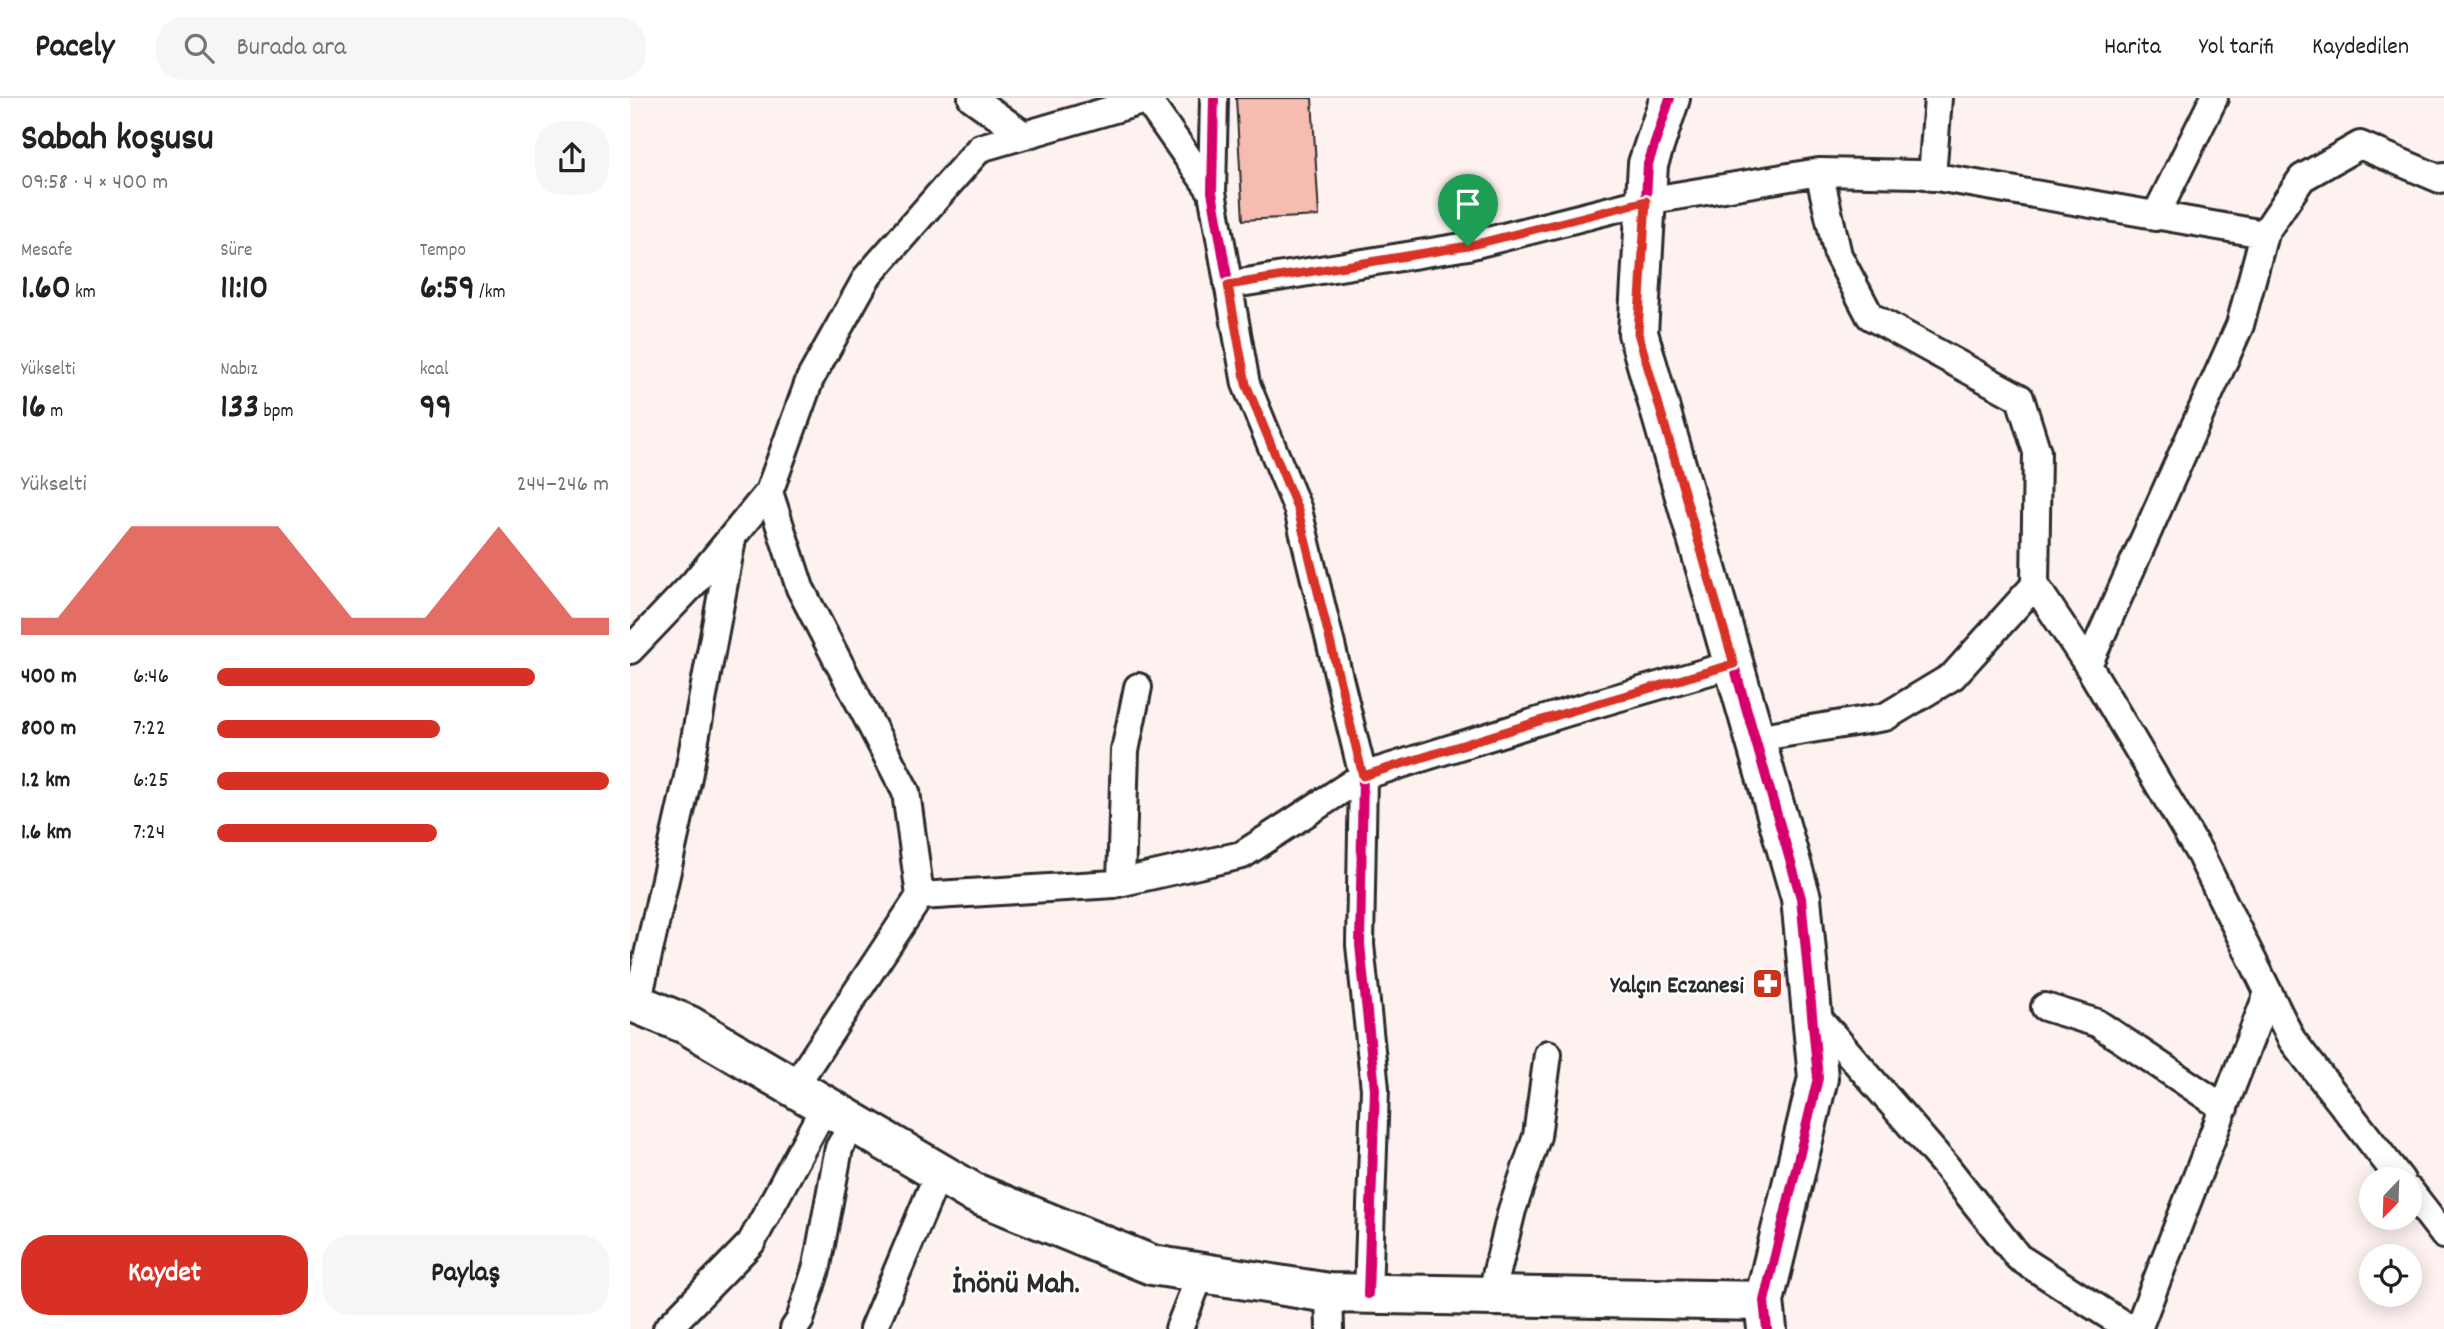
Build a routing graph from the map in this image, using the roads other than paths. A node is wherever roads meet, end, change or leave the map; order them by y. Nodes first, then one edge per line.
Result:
1 (972, 98) edge
2 (1148, 98) edge
3 (1214, 98) edge
4 (1670, 98) edge
5 (1938, 98) edge
6 (2214, 98) edge
7 (1024, 135) junction
8 (1819, 172) junction
9 (1931, 177) junction
10 (2443, 179) edge
11 (1212, 192) junction
12 (1646, 201) junction
13 (2155, 217) junction
14 (2264, 234) junction
15 (1228, 285) junction
16 (769, 492) junction
17 (732, 537) junction
18 (2035, 585) junction
19 (630, 650) edge
20 (1734, 664) junction
21 (2088, 665) junction
22 (1138, 687) dead end
23 (1755, 738) junction
24 (1363, 776) junction
25 (1121, 882) junction
26 (920, 896) junction
27 (2268, 993) junction
28 (633, 1003) edge
29 (2045, 1007) dead end
30 (1812, 1011) junction
31 (1548, 1054) dead end
32 (824, 1105) junction
33 (2224, 1108) junction
34 (2391, 1167) edge
35 (939, 1172) junction
36 (2422, 1207) edge
37 (2444, 1235) edge
38 (1201, 1273) junction
39 (1368, 1294) junction
40 (1491, 1296) junction
41 (1329, 1311) edge
42 (1765, 1315) edge
43 (667, 1329) edge
44 (794, 1329) edge
45 (873, 1329) edge
46 (1179, 1329) edge
47 (2130, 1329) edge
48 (2138, 1329) edge

1 - 7 street
2 - 7 street
2 - 11 street
3 - 11 street
4 - 12 street
5 - 9 street
6 - 13 street
7 - 16 street
8 - 9 street
8 - 12 street
8 - 18 street
9 - 13 street
10 - 14 street
11 - 15 street
12 - 15 street
12 - 20 street
13 - 14 street
14 - 21 street
15 - 24 street
16 - 17 street
16 - 26 street
17 - 19 street
17 - 28 street
18 - 21 street
18 - 23 street
20 - 23 street
20 - 24 street
21 - 27 street
22 - 25 street
23 - 30 street
24 - 25 street
24 - 39 street
25 - 26 street
26 - 32 street
27 - 33 street
27 - 34 street
28 - 32 street
29 - 33 street
30 - 42 street
30 - 47 street
31 - 40 street
32 - 35 street
32 - 43 street
32 - 44 street
33 - 48 street
35 - 38 street
35 - 45 street
36 - 37 street
38 - 41 street
38 - 46 street
39 - 40 street
39 - 41 street
40 - 42 street

